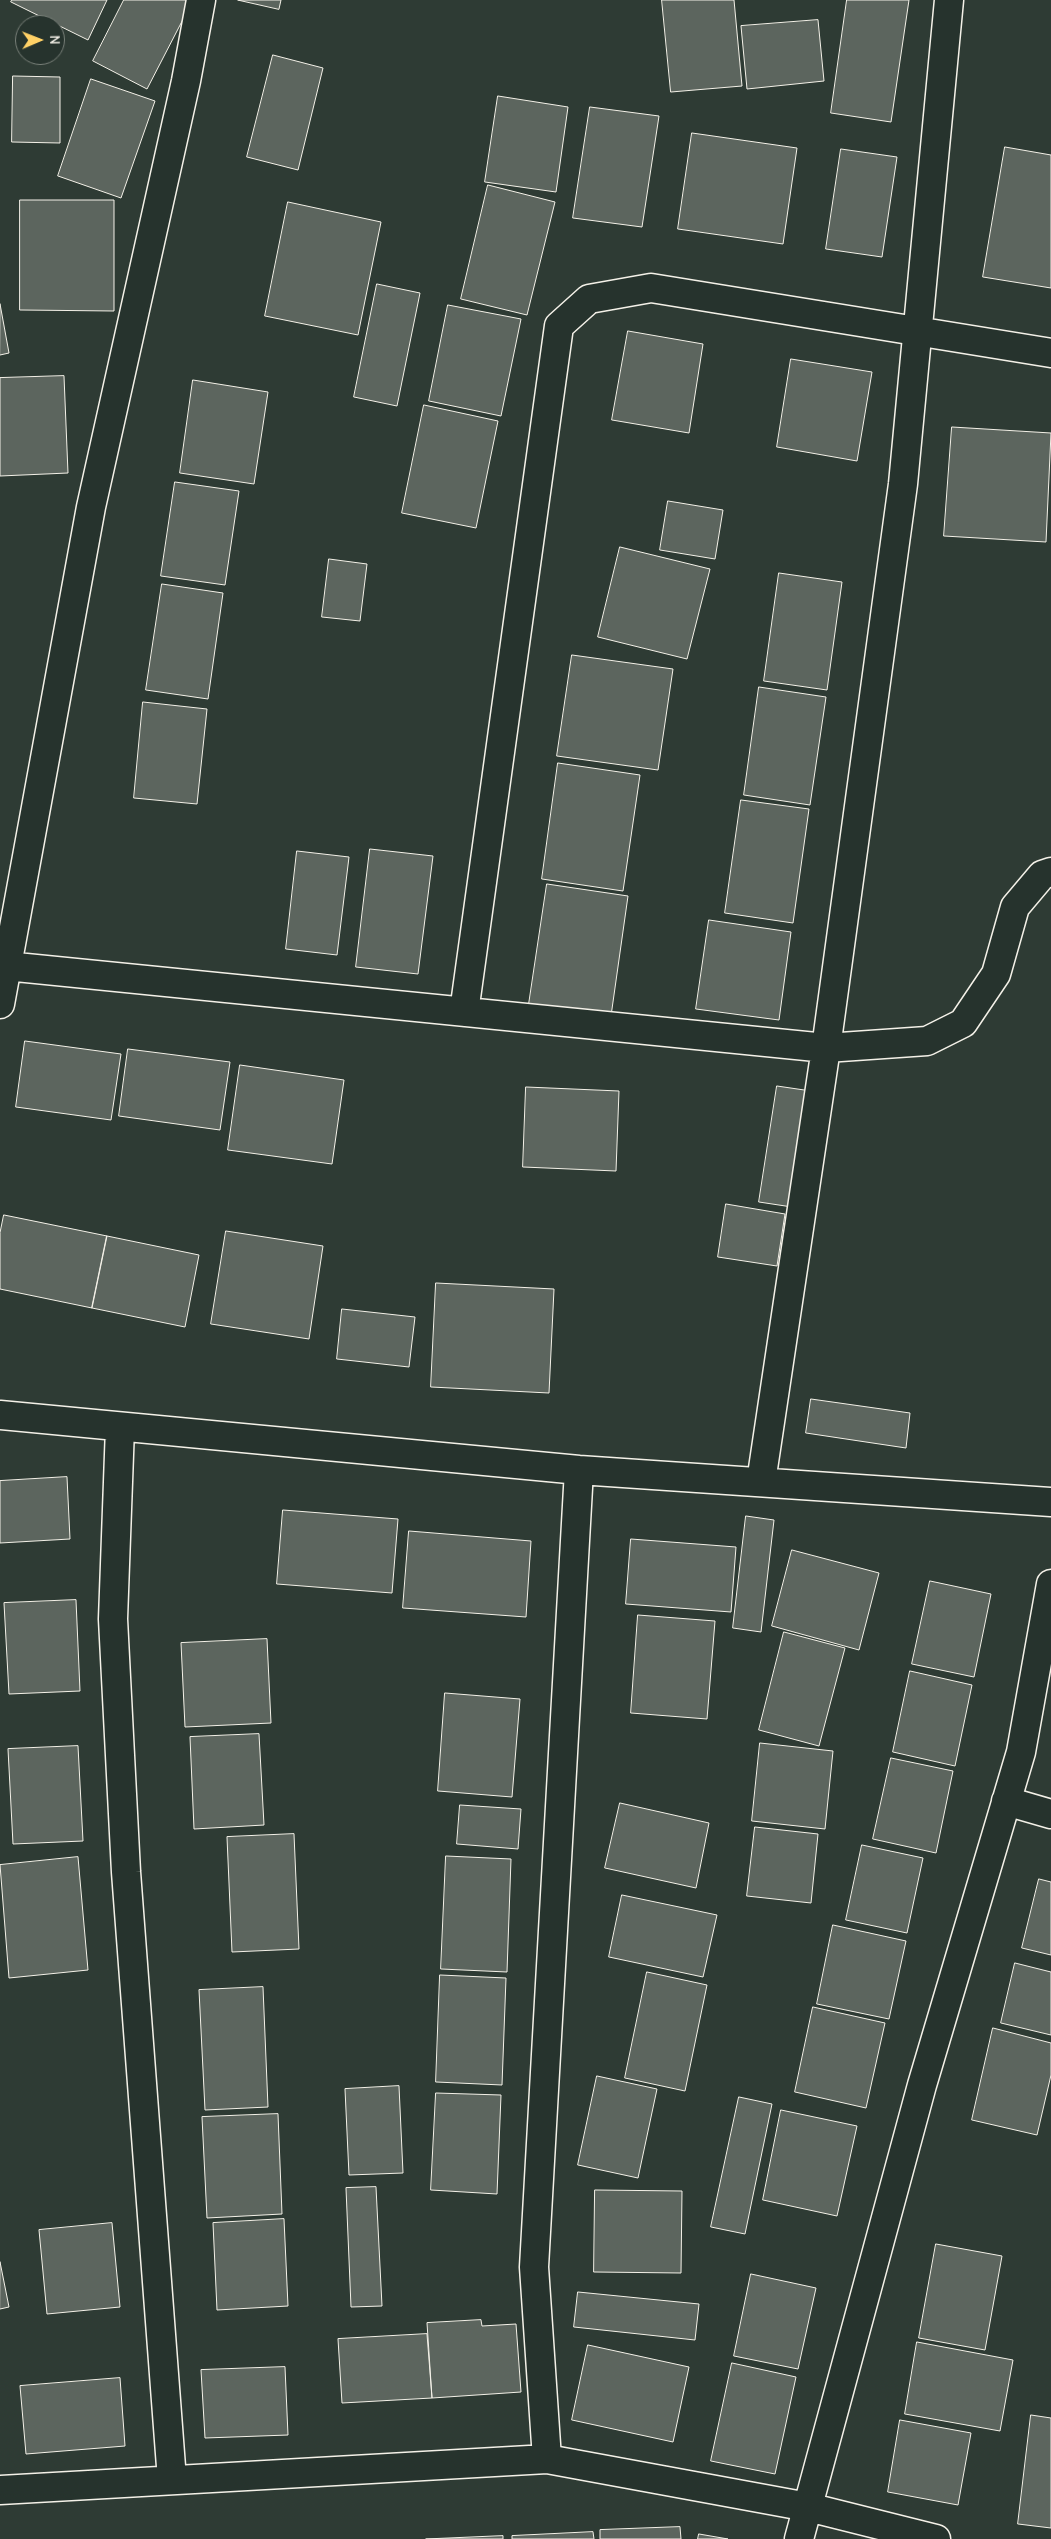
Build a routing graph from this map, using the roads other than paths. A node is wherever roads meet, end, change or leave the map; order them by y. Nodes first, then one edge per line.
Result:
1 (201, 0) edge
2 (949, 0) edge
3 (916, 333) junction
4 (1051, 353) edge
5 (1051, 872) edge
6 (6, 966) junction
7 (0, 1004) edge
8 (464, 1012) junction
9 (826, 1048) junction
10 (0, 1415) edge
11 (120, 1427) junction
12 (578, 1470) junction
13 (760, 1482) junction
14 (1051, 1502) edge
15 (1051, 1584) edge
16 (1006, 1802) junction
17 (1051, 1814) edge
18 (547, 2459) junction
19 (172, 2480) junction
20 (0, 2490) edge
21 (808, 2506) junction
22 (799, 2539) edge
23 (936, 2539) edge

1 - 6 street
2 - 3 street
3 - 4 street
3 - 8 street
3 - 9 street
5 - 9 street
6 - 7 street
6 - 8 street
8 - 9 street
9 - 13 street
10 - 11 street
11 - 12 street
11 - 19 street
12 - 13 street
12 - 18 street
13 - 14 street
15 - 16 street
16 - 17 street
16 - 21 street
18 - 19 street
18 - 21 street
19 - 20 street
21 - 22 street
21 - 23 street

